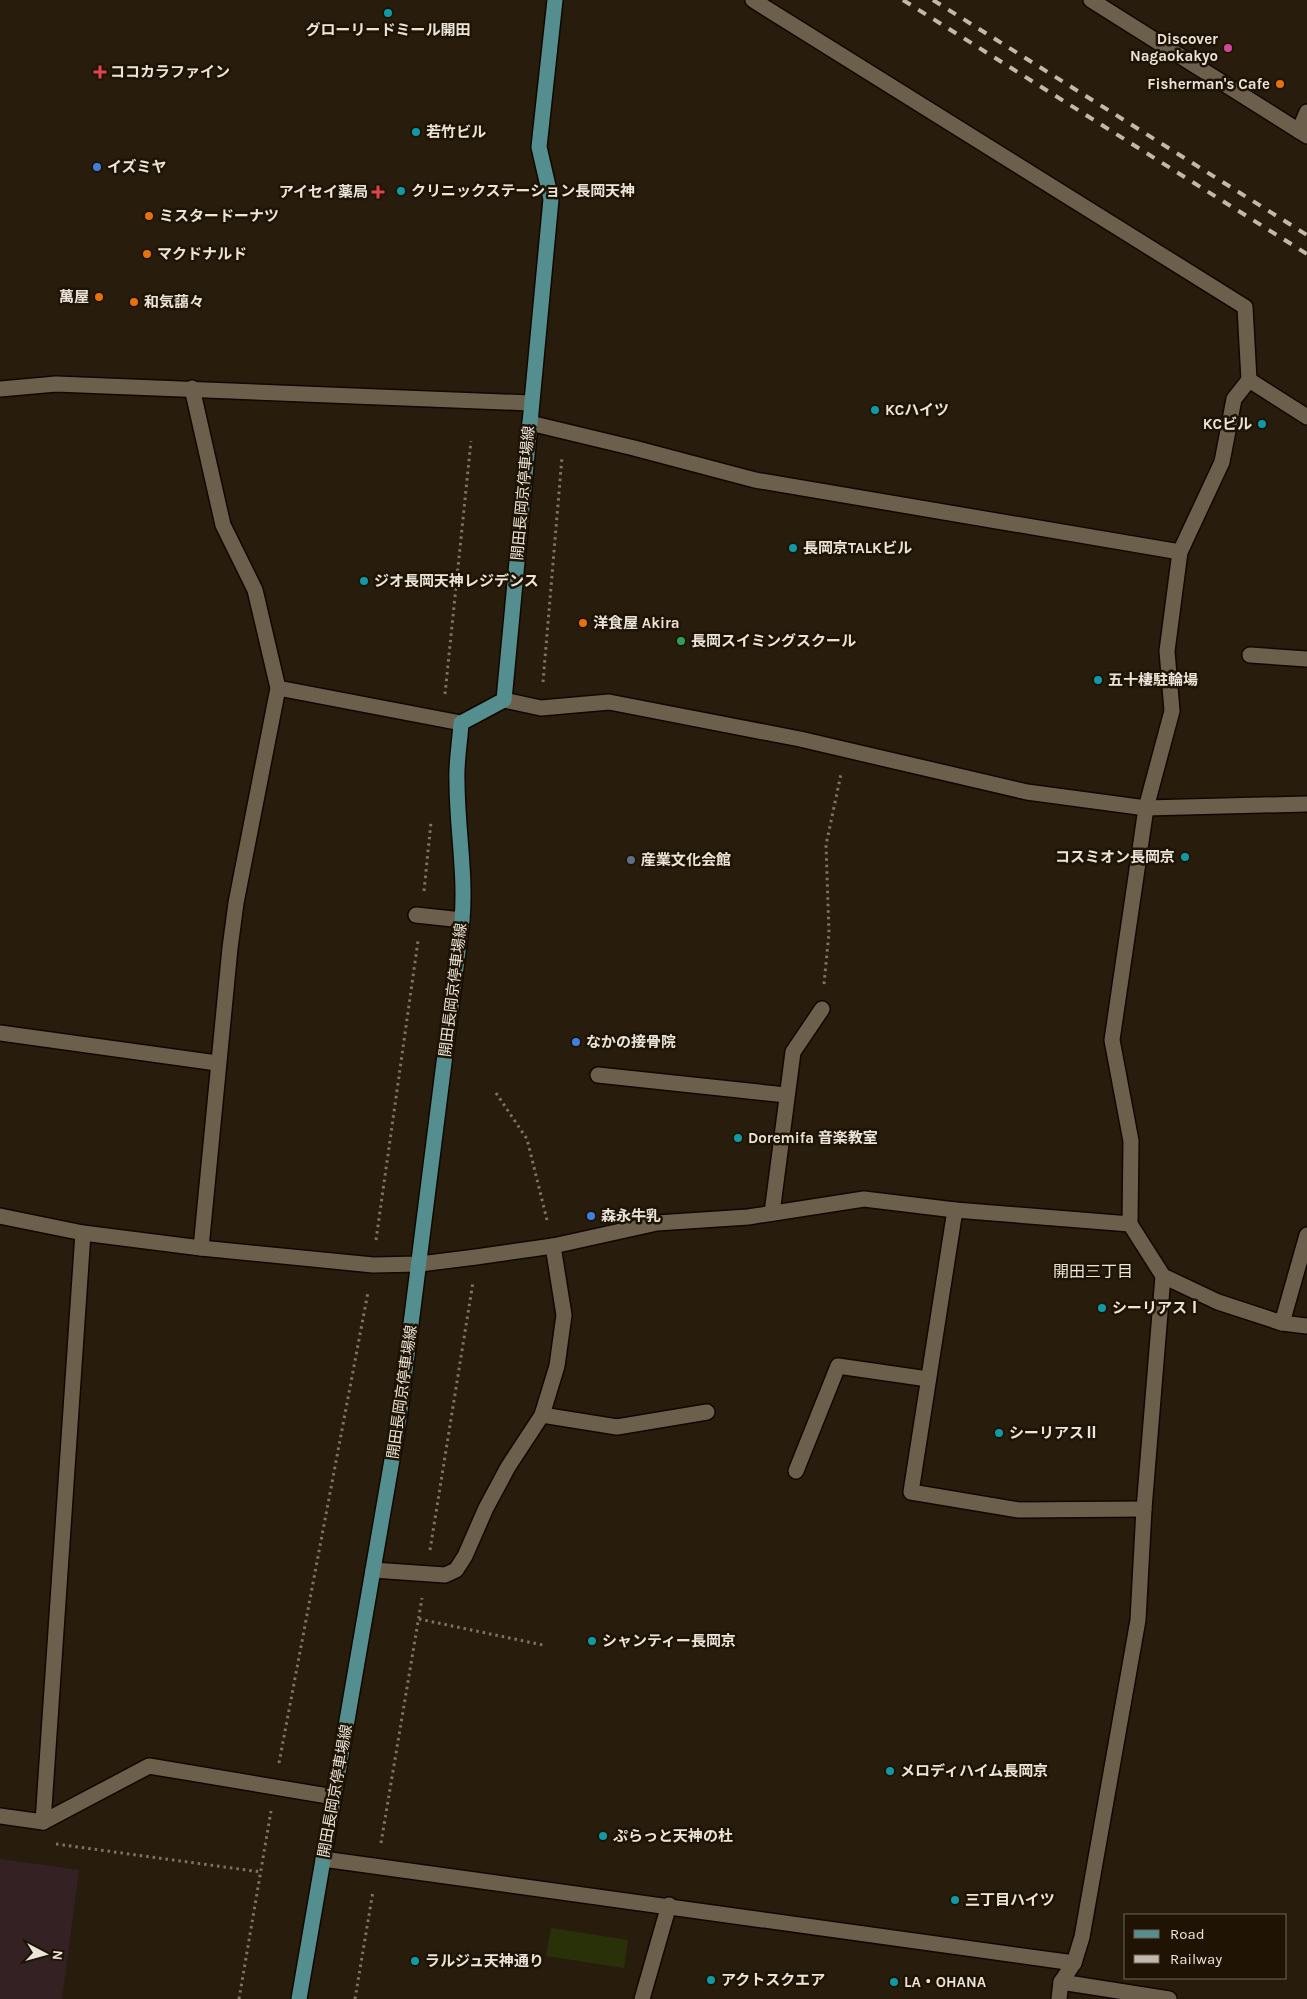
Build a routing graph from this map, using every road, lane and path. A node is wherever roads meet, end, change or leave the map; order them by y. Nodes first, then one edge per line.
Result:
1 (555, 0) edge
2 (754, 0) edge
3 (1091, 0) edge
4 (1307, 112) edge
5 (1303, 134) edge
6 (1249, 380) junction
7 (192, 388) junction
8 (0, 389) edge
9 (530, 403) junction
10 (1307, 417) edge
11 (530, 423) junction
12 (471, 441) dead end
13 (562, 452) dead end
14 (1180, 552) junction
15 (1250, 655) dead end
16 (1307, 660) edge
17 (278, 688) junction
18 (504, 700) junction
19 (541, 708) junction
20 (442, 719) junction
21 (461, 723) junction
22 (846, 749) junction
23 (1307, 804) edge
24 (1146, 808) junction
25 (432, 817) dead end
26 (419, 915) junction
27 (462, 920) junction
28 (822, 1009) joint
29 (0, 1032) edge
30 (217, 1063) junction
31 (598, 1075) dead end
32 (496, 1093) dead end
33 (786, 1095) junction
34 (955, 1210) junction
35 (772, 1213) junction
36 (0, 1216) edge
37 (1130, 1224) junction
38 (83, 1233) junction
39 (1307, 1235) edge
40 (375, 1246) dead end
41 (553, 1246) junction
42 (201, 1248) junction
43 (420, 1264) junction
44 (474, 1274) dead end
45 (1162, 1276) junction
46 (368, 1292) dead end
47 (1282, 1323) junction
48 (1307, 1326) edge
49 (928, 1379) junction
50 (707, 1412) dead end
51 (542, 1415) junction
52 (796, 1471) dead end
53 (1144, 1509) junction
54 (373, 1570) junction
55 (426, 1573) junction
56 (419, 1619) junction
57 (543, 1645) dead end
58 (275, 1787) junction
59 (334, 1797) junction
60 (0, 1816) edge
61 (43, 1822) junction
62 (48, 1843) dead end
63 (323, 1859) junction
64 (377, 1866) junction
65 (261, 1872) junction
66 (669, 1905) junction
67 (1074, 1963) junction
68 (1061, 1982) junction
69 (239, 1999) edge
70 (299, 1999) edge
71 (355, 1999) edge
72 (642, 1999) edge
73 (1059, 1999) edge
74 (1169, 1999) edge

1 - 9 main road, 開田長岡京停車場線
2 - 6 street
3 - 5 street
4 - 5 street
6 - 10 street
6 - 14 street
7 - 8 street
7 - 9 street
7 - 17 street
9 - 11 main road, 開田長岡京停車場線
11 - 14 street
11 - 18 main road, 開田長岡京停車場線
12 - 20 path
13 - 19 path
14 - 24 street
15 - 16 street
17 - 20 street
17 - 30 street
18 - 19 street
18 - 21 main road
19 - 22 street
20 - 21 street
21 - 27 main road, 開田長岡京停車場線
22 - 24 street
22 - 28 path
23 - 24 street
24 - 37 street
25 - 26 path
26 - 27 street
26 - 40 path
27 - 43 main road, 開田長岡京停車場線
28 - 33 street
29 - 30 street
30 - 42 street
31 - 33 street
32 - 41 path
33 - 35 street
34 - 35 street
34 - 37 street
34 - 49 street
35 - 41 street
36 - 38 street
37 - 45 street
38 - 42 street
38 - 61 street
39 - 47 street
41 - 43 street
41 - 51 street
42 - 43 street
43 - 54 main road, 開田長岡京停車場線
44 - 55 path
45 - 47 street
45 - 53 street
46 - 58 path
47 - 48 street
49 - 52 street
49 - 53 street
50 - 51 street
51 - 55 street
53 - 67 street
54 - 55 street
54 - 59 main road, 開田長岡京停車場線
55 - 56 path
56 - 57 path
56 - 64 path
58 - 59 street
58 - 61 street
58 - 65 path
59 - 63 main road, 開田長岡京停車場線
60 - 61 street
62 - 65 path
63 - 64 street
63 - 70 main road, 開田長岡京停車場線
64 - 66 street
64 - 71 path
65 - 69 path
66 - 67 street
66 - 72 street
67 - 68 street
68 - 73 street
68 - 74 street

